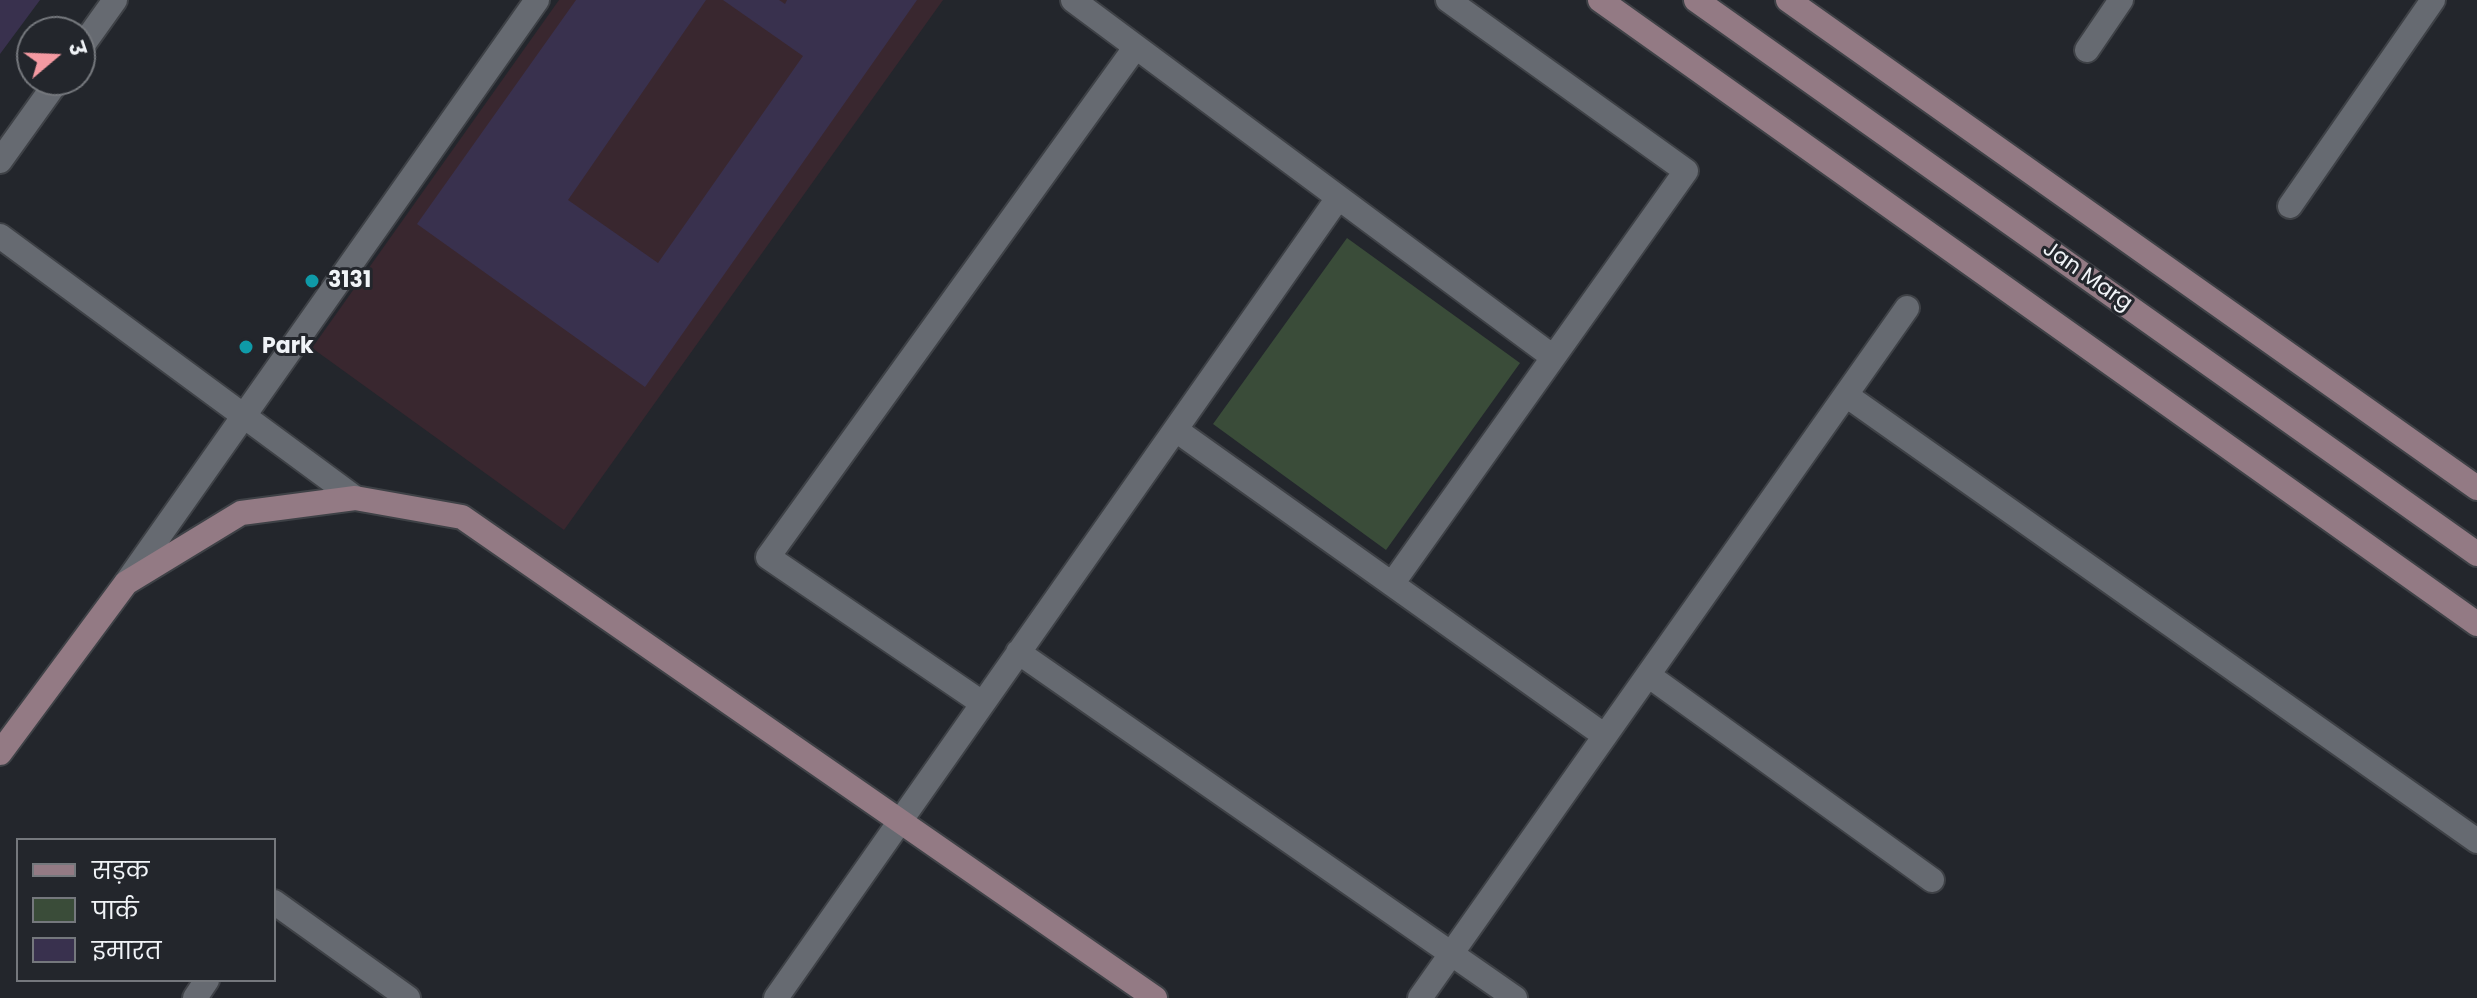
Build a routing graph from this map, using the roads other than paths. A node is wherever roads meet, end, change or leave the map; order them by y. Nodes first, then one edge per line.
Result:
1 (115, 0) edge
2 (537, 0) edge
3 (1073, 0) edge
4 (1448, 0) edge
5 (1600, 0) edge
6 (1696, 0) edge
7 (1788, 0) edge
8 (2121, 0) edge
9 (2433, 0) edge
10 (96, 27) edge
11 (1135, 48) junction
12 (2087, 50) dead end
13 (47, 96) edge
14 (0, 161) edge
15 (1338, 198) junction
16 (2290, 206) dead end
17 (0, 236) edge
18 (1907, 308) dead end
19 (1553, 357) junction
20 (1846, 395) junction
21 (244, 416) junction
22 (1176, 430) junction
23 (2477, 488) edge
24 (355, 498) junction
25 (2477, 554) edge
26 (126, 583) junction
27 (1392, 584) junction
28 (2477, 624) edge
29 (1018, 652) junction
30 (1648, 675) junction
31 (982, 703) junction
32 (1605, 736) junction
33 (0, 753) edge
34 (899, 821) junction
35 (2477, 841) edge
36 (1932, 880) dead end
37 (276, 903) edge
38 (1452, 953) junction
39 (408, 998) edge
40 (776, 998) edge
41 (1155, 998) edge
42 (1420, 998) edge
43 (1515, 998) edge

1 - 10 street
2 - 21 street
3 - 11 street
4 - 19 street
5 - 28 street
6 - 25 street, Jan Marg
7 - 23 street
8 - 12 street
9 - 16 street
11 - 15 street
11 - 31 street
13 - 14 street
15 - 19 street
15 - 22 street
17 - 21 street
18 - 20 street
19 - 27 street
20 - 30 street
20 - 35 street
21 - 24 street
21 - 26 street
22 - 27 street
22 - 29 street
24 - 26 street
24 - 34 street
26 - 33 street
27 - 32 street
29 - 31 street
29 - 38 street
30 - 32 street
30 - 36 street
31 - 34 street
32 - 38 street
34 - 40 street
34 - 41 street
37 - 39 street
38 - 42 street
38 - 43 street

